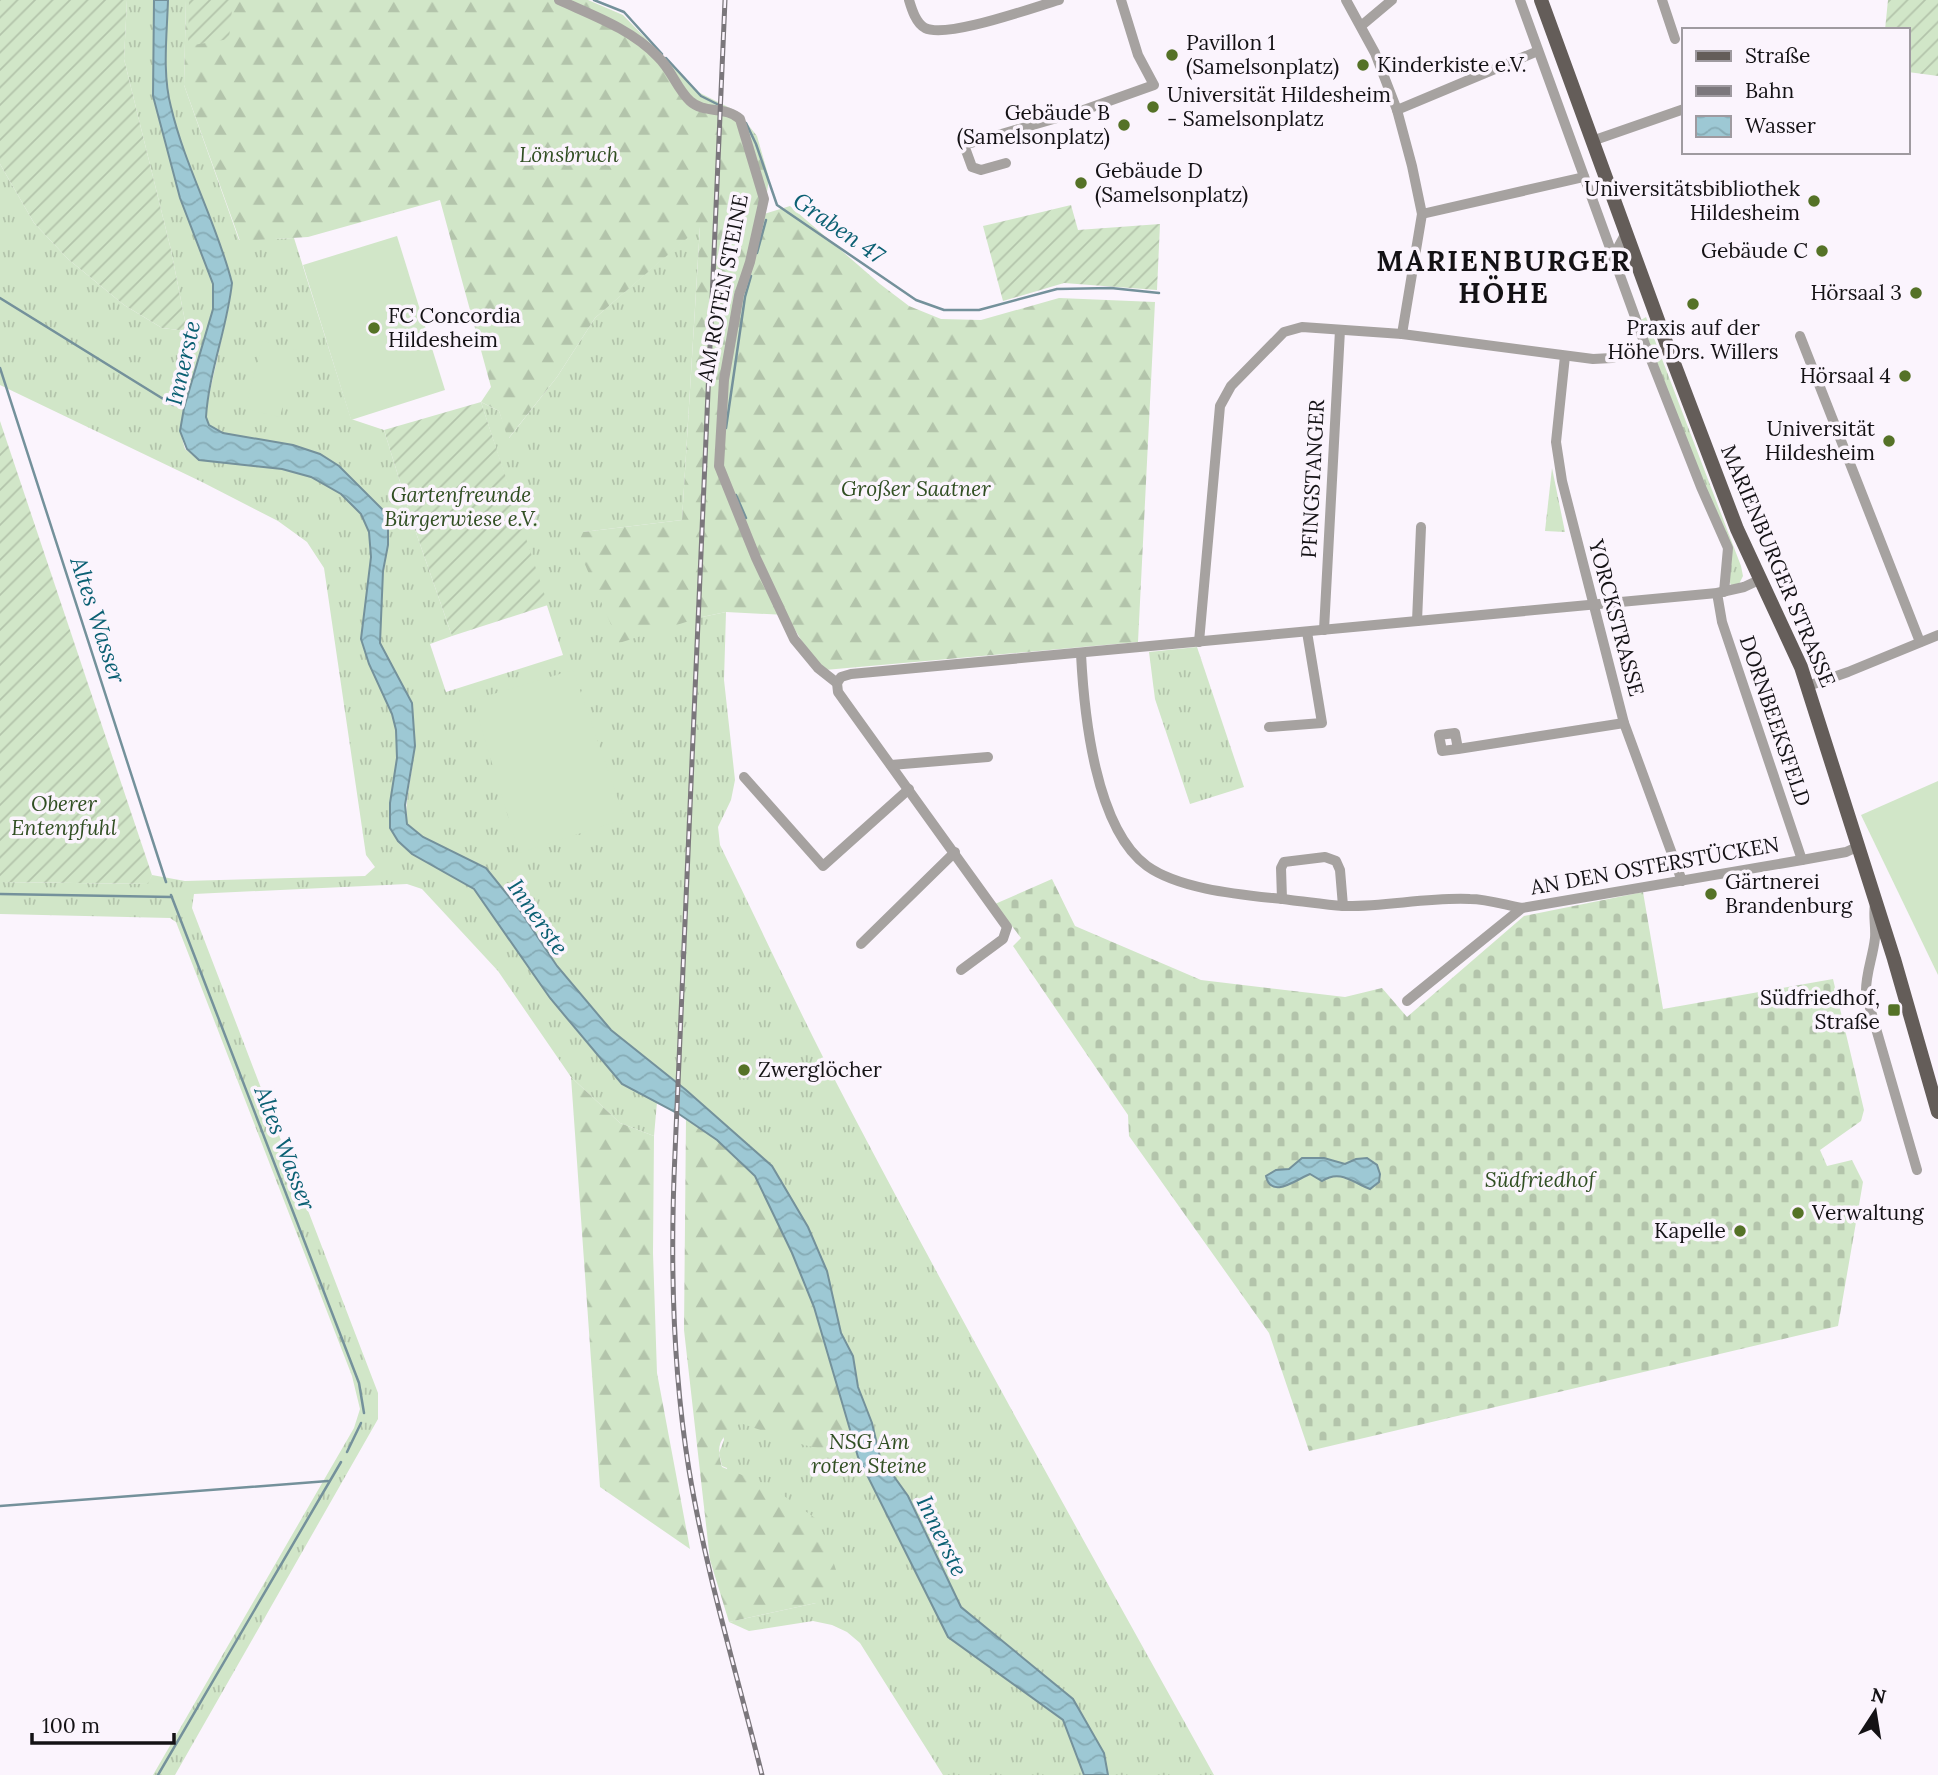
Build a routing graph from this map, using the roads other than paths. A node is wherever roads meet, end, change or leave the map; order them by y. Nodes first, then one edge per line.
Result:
1 (559, 0) edge
2 (909, 0) edge
3 (1059, 0) edge
4 (1121, 0) edge
5 (1346, 0) edge
6 (1392, 0) edge
7 (1520, 0) edge
8 (1541, 0) edge
9 (1662, 0) edge
10 (1361, 26) junction
11 (1675, 39) dead end
12 (1538, 51) junction
13 (1397, 110) junction
14 (1682, 110) edge
15 (1592, 141) junction
16 (1006, 163) dead end
17 (1584, 177) junction
18 (1422, 214) junction
19 (1626, 233) junction
20 (1613, 257) junction
21 (1340, 330) junction
22 (1402, 334) junction
23 (1800, 336) dead end
24 (1646, 347) junction
25 (1565, 356) junction
26 (1421, 527) dead end
27 (1759, 580) junction
28 (1721, 592) junction
29 (1595, 605) junction
30 (1417, 621) junction
31 (1324, 630) junction
32 (1307, 632) junction
33 (1938, 635) edge
34 (1199, 642) junction
35 (1920, 642) junction
36 (1081, 654) junction
37 (837, 683) junction
38 (1808, 686) junction
39 (1624, 723) junction
40 (1269, 727) dead end
41 (1458, 749) dead end
42 (988, 757) dead end
43 (891, 765) junction
44 (744, 777) dead end
45 (909, 789) junction
46 (1857, 847) junction
47 (955, 852) junction
48 (1802, 860) junction
49 (1682, 881) junction
50 (1282, 899) junction
51 (1875, 902) junction
52 (1343, 906) junction
53 (1522, 908) junction
54 (861, 944) dead end
55 (1894, 960) junction
56 (1870, 969) junction
57 (961, 970) dead end
58 (1407, 1001) dead end
59 (1938, 1112) edge
60 (1917, 1170) dead end

1 - 37 street, AM ROTEN STEINE
2 - 3 street
4 - 16 street
5 - 10 street
6 - 10 street
7 - 12 street, MARIENBURGER STRASSE
8 - 15 main road, MARIENBURGER STRASSE
9 - 11 street
10 - 13 street
12 - 13 street
12 - 17 street, MARIENBURGER STRASSE
13 - 18 street
14 - 15 street
15 - 19 main road, MARIENBURGER STRASSE
17 - 18 street
17 - 20 street, MARIENBURGER STRASSE
18 - 22 street
19 - 20 street
19 - 27 main road, MARIENBURGER STRASSE
20 - 24 street, MARIENBURGER STRASSE
21 - 22 street
21 - 31 street, PFINGSTANGER
21 - 34 street
22 - 25 street
23 - 35 street
24 - 25 street
24 - 28 street, MARIENBURGER STRASSE
25 - 29 street, YORCKSTRASSE
26 - 30 street
27 - 28 street
27 - 38 main road, MARIENBURGER STRASSE
28 - 29 street
28 - 48 street, DORNBEEKSFELD
29 - 30 street
29 - 39 street, YORCKSTRASSE
30 - 31 street
31 - 32 street
32 - 34 street
32 - 40 street
33 - 35 street
34 - 36 street
35 - 38 street
36 - 37 street
36 - 50 street
37 - 43 street, AM ROTEN STEINE
38 - 46 main road, MARIENBURGER STRASSE
39 - 41 street
39 - 49 street, YORCKSTRASSE
42 - 43 street
43 - 45 street, AM ROTEN STEINE
44 - 45 street
45 - 47 street, AM ROTEN STEINE
46 - 48 street, AN DEN OSTERSTÜCKEN
46 - 51 main road, MARIENBURGER STRASSE
47 - 54 street
47 - 57 street, AM ROTEN STEINE
48 - 49 street, AN DEN OSTERSTÜCKEN
49 - 53 street, AN DEN OSTERSTÜCKEN
50 - 52 street
50 - 52 street
51 - 55 main road, MARIENBURGER STRASSE
51 - 56 street
52 - 53 street
53 - 58 street, AN DEN OSTERSTÜCKEN
55 - 56 street
55 - 59 main road, MARIENBURGER STRASSE
56 - 60 street

